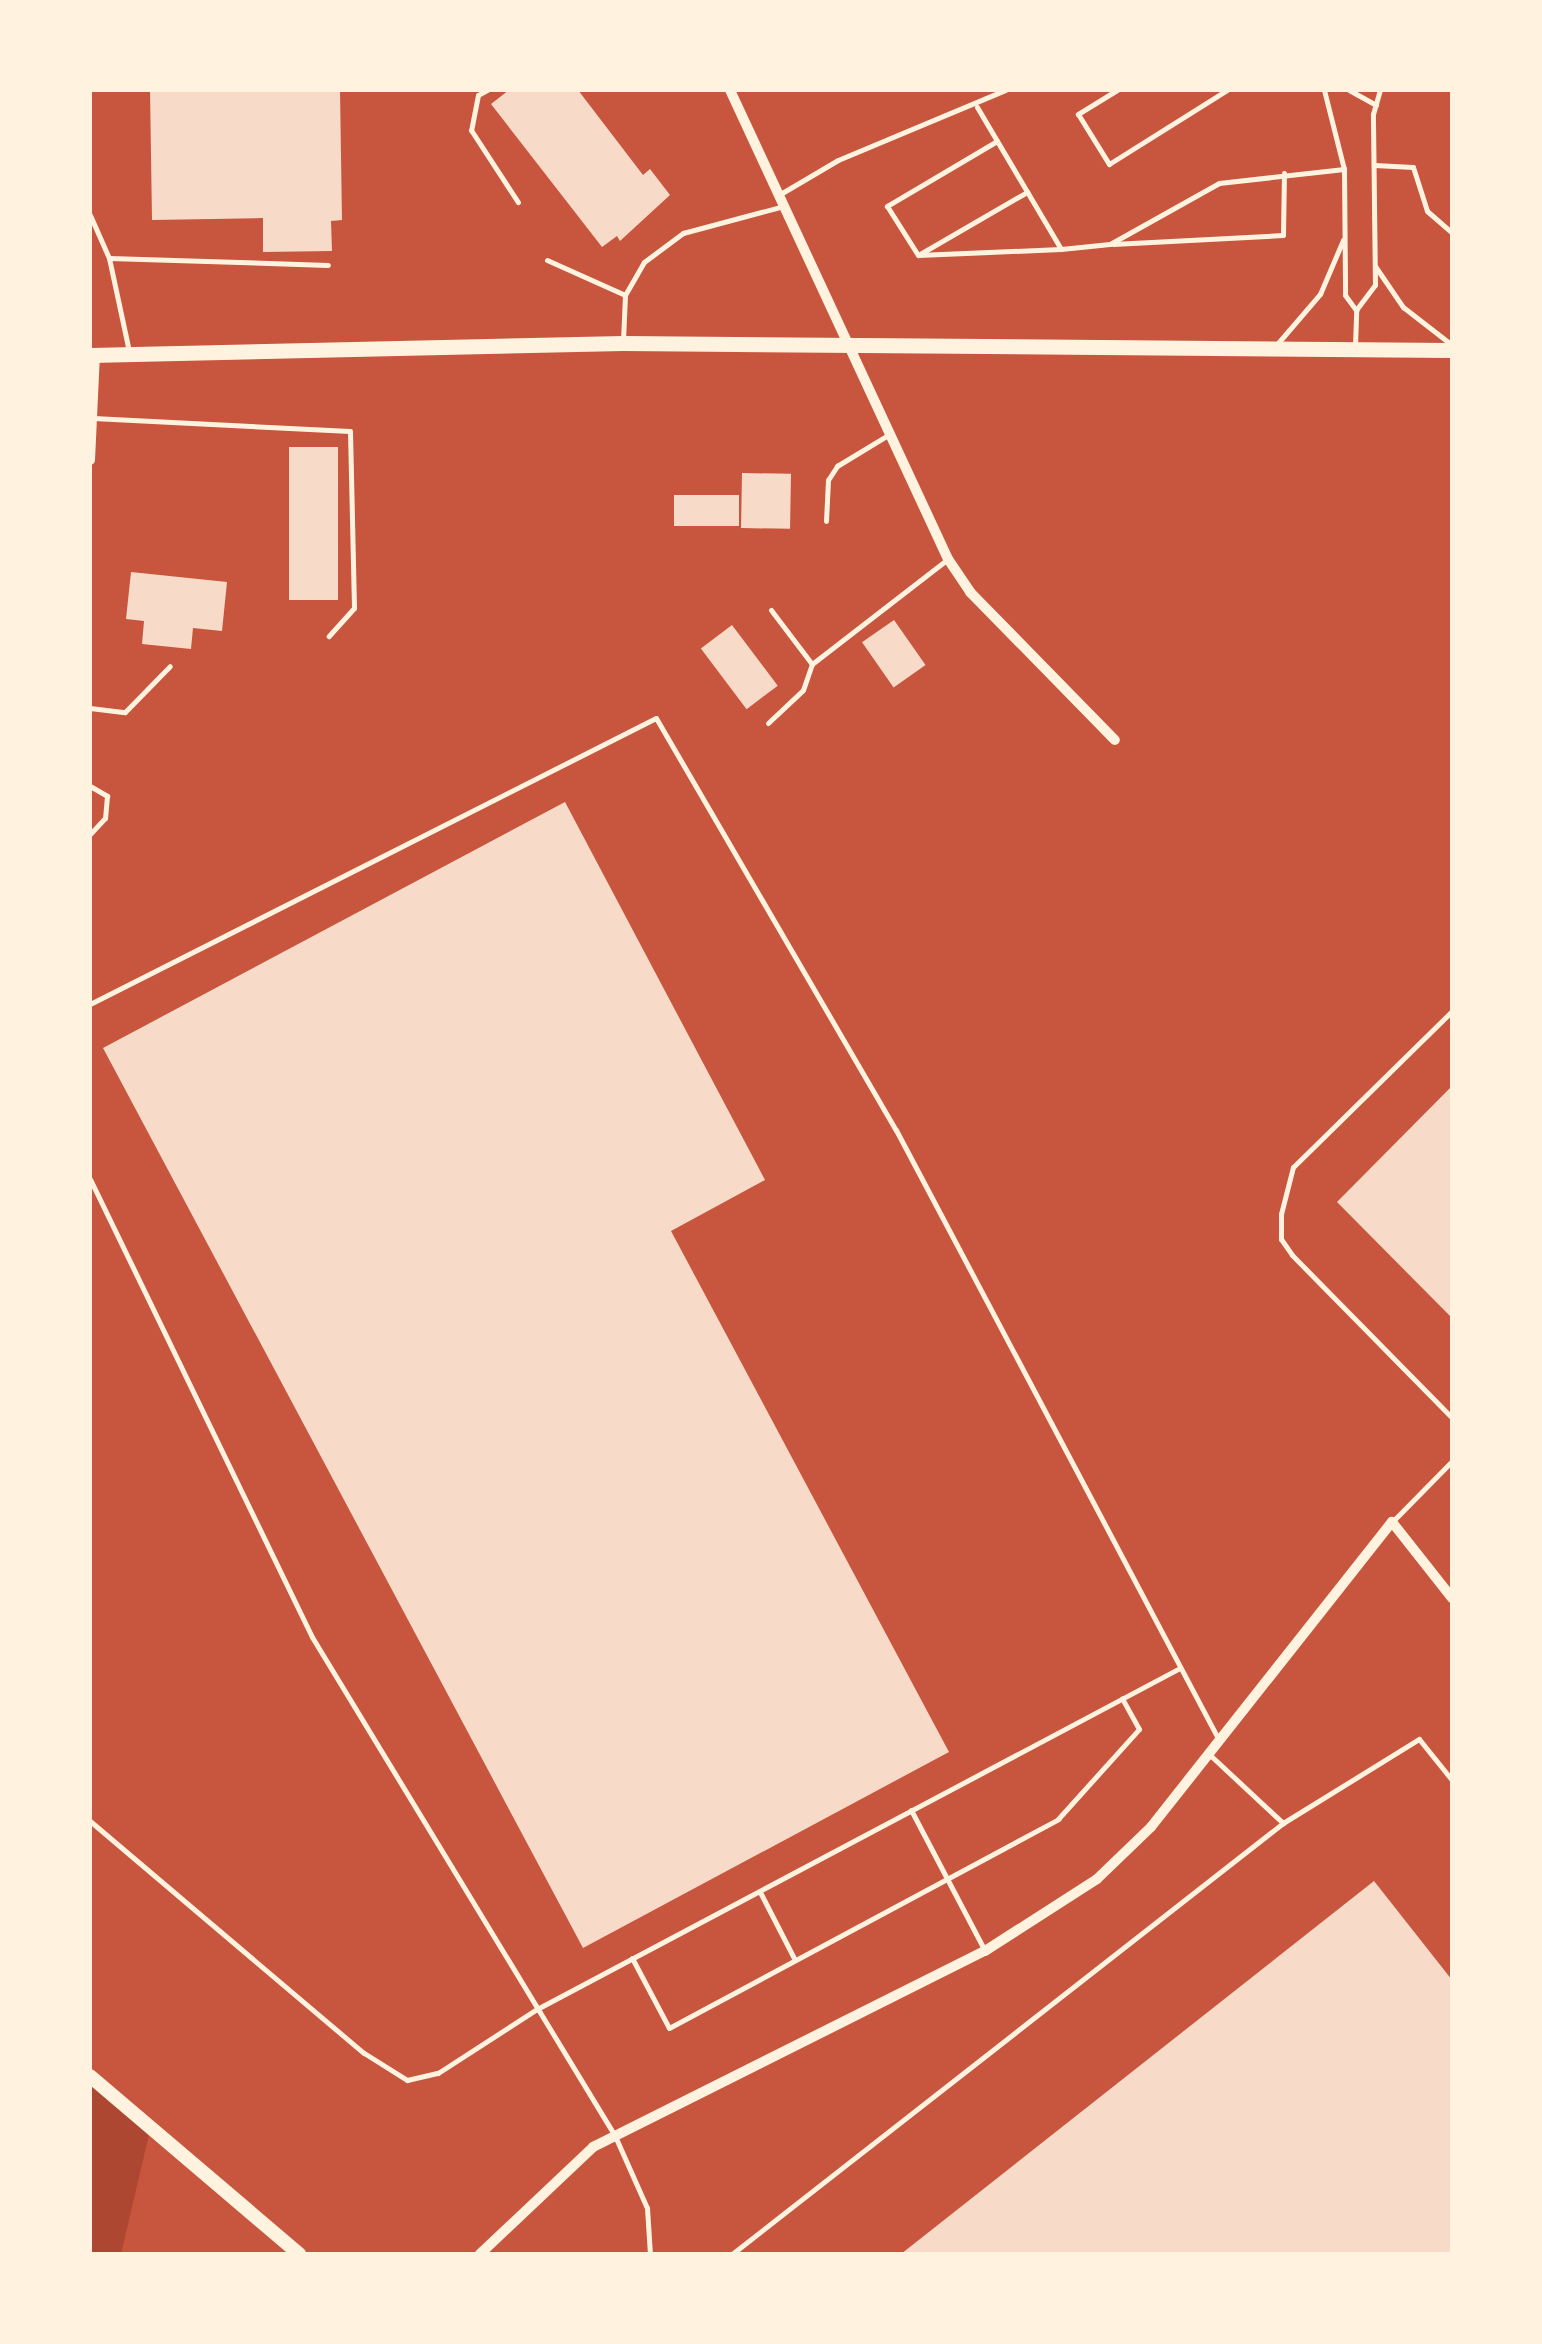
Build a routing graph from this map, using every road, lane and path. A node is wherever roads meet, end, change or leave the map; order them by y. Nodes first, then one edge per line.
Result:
1 (487, 90) edge
2 (730, 90) edge
3 (1006, 90) edge
4 (1117, 90) edge
5 (1227, 90) edge
6 (1324, 90) edge
7 (1349, 90) edge
8 (1380, 90) edge
9 (1376, 105) junction
10 (977, 107) junction
11 (997, 141) junction
12 (1374, 165) junction
13 (1344, 169) junction
14 (1284, 173) junction
15 (1027, 192) junction
16 (782, 193) junction
17 (518, 202) dead end
18 (787, 206) junction
19 (90, 215) edge
20 (1452, 233) edge
21 (1344, 237) junction
22 (1110, 244) junction
23 (1061, 249) junction
24 (918, 256) junction
25 (109, 258) junction
26 (547, 260) dead end
27 (328, 265) dead end
28 (1374, 266) junction
29 (625, 296) junction
30 (1356, 310) junction
31 (623, 343) junction
32 (848, 345) junction
33 (1452, 347) edge
34 (1274, 348) junction
35 (1354, 349) junction
36 (129, 354) junction
37 (92, 355) edge
38 (93, 418) junction
39 (888, 435) junction
40 (90, 460) edge
41 (826, 521) dead end
42 (948, 559) junction
43 (772, 610) dead end
44 (330, 636) dead end
45 (812, 664) junction
46 (170, 666) dead end
47 (90, 708) edge
48 (768, 723) dead end
49 (1115, 740) dead end
50 (90, 786) edge
51 (90, 834) edge
52 (90, 1004) edge
53 (1452, 1010) edge
54 (90, 1180) edge
55 (1452, 1418) edge
56 (1452, 1461) edge
57 (1392, 1522) junction
58 (1452, 1598) edge
59 (1181, 1667) junction
60 (1122, 1698) junction
61 (1220, 1742) junction
62 (1210, 1754) junction
63 (1452, 1780) edge
64 (911, 1810) junction
65 (90, 1821) edge
66 (1283, 1822) junction
67 (947, 1878) junction
68 (759, 1891) junction
69 (985, 1951) junction
70 (632, 1958) junction
71 (795, 1960) junction
72 (538, 2008) junction
73 (90, 2076) edge
74 (615, 2136) junction
75 (282, 2248) edge
76 (299, 2254) edge
77 (480, 2254) edge
78 (650, 2254) edge
79 (732, 2254) edge

1 - 17 lane
2 - 16 street
3 - 10 lane
4 - 5 lane
6 - 13 lane
7 - 9 lane
8 - 9 lane
9 - 12 lane
10 - 11 lane
10 - 16 lane
11 - 15 lane
11 - 24 lane
12 - 20 lane
12 - 28 lane
13 - 14 lane
13 - 21 lane
14 - 22 lane
14 - 22 lane
15 - 23 lane
15 - 24 lane
16 - 18 street
18 - 29 lane
18 - 32 street
19 - 25 lane
21 - 30 lane
21 - 34 lane
22 - 23 lane
23 - 24 lane
25 - 27 lane
25 - 36 lane
26 - 29 lane
28 - 30 lane
28 - 33 lane
29 - 31 lane
30 - 35 lane
31 - 32 main road
31 - 36 main road
32 - 34 main road
32 - 39 street
33 - 35 main road
34 - 35 main road
36 - 37 main road
37 - 38 street
38 - 40 street
38 - 44 lane
39 - 41 lane
39 - 42 street
42 - 45 lane
42 - 49 street
43 - 45 lane
45 - 48 lane
46 - 47 lane
50 - 51 lane
52 - 59 lane
53 - 55 lane
54 - 72 lane
56 - 57 lane
57 - 58 street
57 - 61 street
59 - 60 lane
59 - 61 lane
60 - 64 lane
60 - 67 lane
61 - 62 street
62 - 66 lane
62 - 69 street
63 - 66 lane
64 - 67 lane
64 - 68 lane
65 - 72 lane
66 - 79 lane
67 - 69 lane
67 - 71 lane
68 - 70 lane
68 - 71 lane
69 - 74 street
70 - 71 lane
70 - 72 lane
72 - 74 lane
73 - 75 street
74 - 77 street
74 - 78 lane
75 - 76 street

